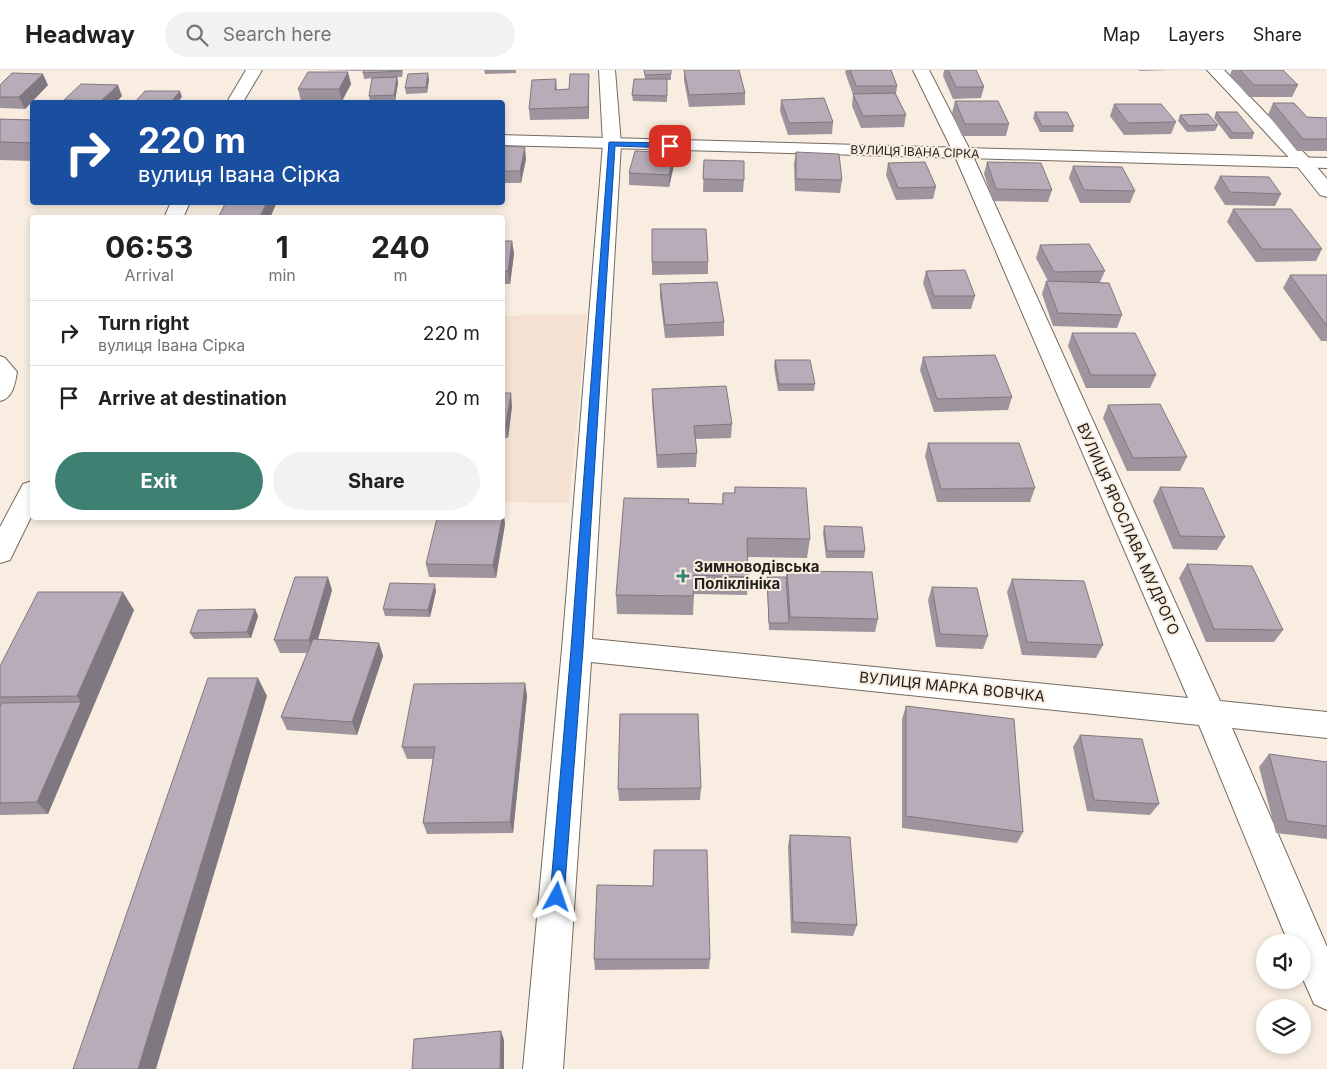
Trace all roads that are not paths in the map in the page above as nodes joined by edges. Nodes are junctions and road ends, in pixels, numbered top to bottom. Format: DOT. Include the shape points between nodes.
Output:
graph roads {
  1 [pos="254,70"];
  2 [pos="607,70"];
  3 [pos="921,70"];
  4 [pos="1214,70"];
  5 [pos="236,100"];
  6 [pos="505,140"];
  7 [pos="612,144"];
  8 [pos="963,154"];
  9 [pos="1303,162"];
  10 [pos="1327,163"];
  11 [pos="1327,191"];
  12 [pos="0,362"];
  13 [pos="0,396"];
  14 [pos="30,494"];
  15 [pos="0,553"];
  16 [pos="577,649"];
  17 [pos="1209,712"];
  18 [pos="1327,724"];
  19 [pos="1327,991"];
  20 [pos="543,1069"];
  1 -- 5 [label="street"];
  2 -- 7 [label="street"];
  3 -- 8 [label="street, ВУЛИЦЯ ЯРОСЛАВА МУДРОГО"];
  4 -- 9 [label="street"];
  6 -- 7 [label="street, ВУЛИЦЯ ІВАНА СІРКА"];
  7 -- 8 [label="street, ВУЛИЦЯ ІВАНА СІРКА"];
  7 -- 16 [label="street"];
  8 -- 9 [label="street, ВУЛИЦЯ ІВАНА СІРКА"];
  8 -- 17 [label="street, ВУЛИЦЯ ЯРОСЛАВА МУДРОГО"];
  9 -- 10 [label="street, ВУЛИЦЯ ІВАНА СІРКА"];
  9 -- 11 [label="street"];
  12 -- 13 [label="lane" via="9,372 6,388"];
  14 -- 15 [label="street"];
  16 -- 17 [label="street, ВУЛИЦЯ МАРКА ВОВЧКА"];
  16 -- 20 [label="street"];
  17 -- 18 [label="street, ВУЛИЦЯ МАРКА ВОВЧКА"];
  17 -- 19 [label="street, ВУЛИЦЯ ЯРОСЛАВА МУДРОГО"];
}
